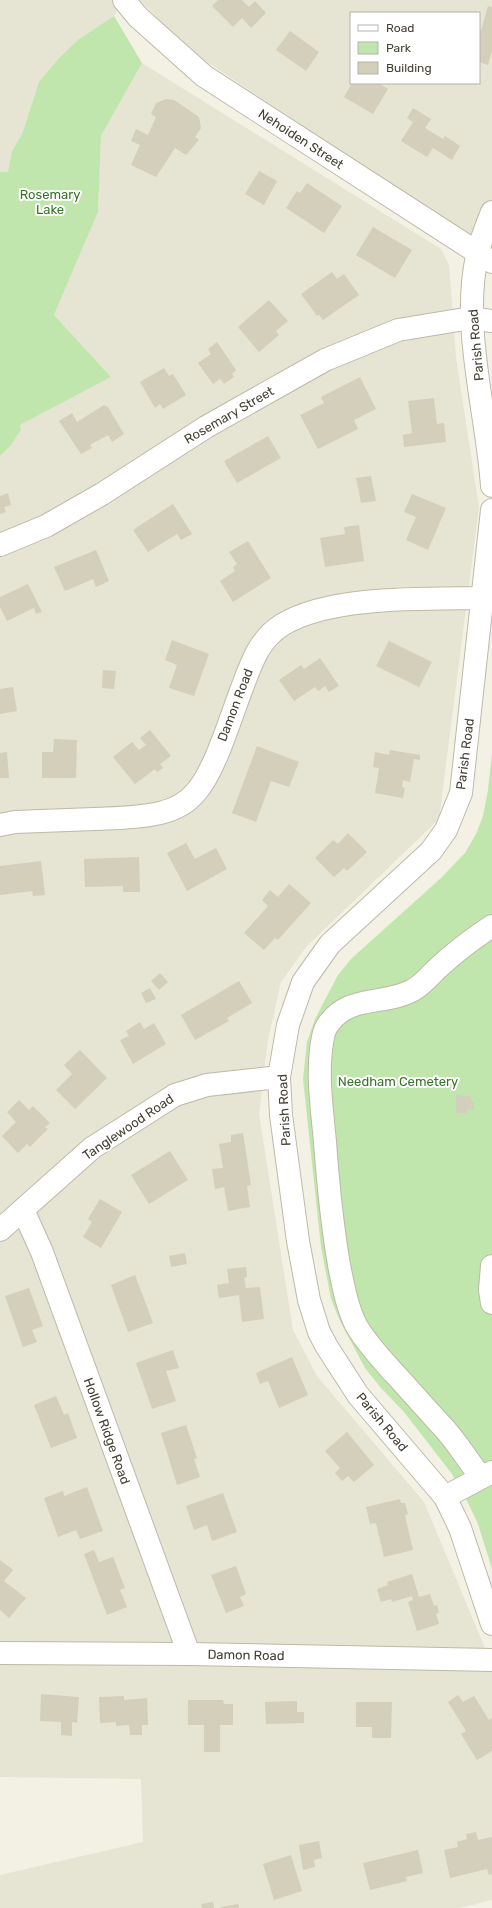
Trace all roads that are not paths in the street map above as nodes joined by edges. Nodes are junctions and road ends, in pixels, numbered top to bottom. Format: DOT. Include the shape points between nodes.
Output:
graph roads {
  1 [pos="124,0"];
  2 [pos="492,212"];
  3 [pos="485,257"];
  4 [pos="482,319"];
  5 [pos="492,486"];
  6 [pos="492,510"];
  7 [pos="0,545"];
  8 [pos="483,598"];
  9 [pos="0,825"];
  10 [pos="492,926"];
  11 [pos="280,1077"];
  12 [pos="23,1210"];
  13 [pos="0,1230"];
  14 [pos="492,1266"];
  15 [pos="492,1303"];
  16 [pos="486,1475"];
  17 [pos="445,1497"];
  18 [pos="492,1624"];
  19 [pos="0,1653"];
  20 [pos="189,1654"];
  21 [pos="492,1660"];
  1 -- 3 [label="street, Nehoiden Street" via="204,76"];
  2 -- 3 [label="street, Parish Road"];
  3 -- 4 [label="street, Parish Road" via="473,284"];
  4 -- 5 [label="street, Parish Road"];
  4 -- 7 [label="street, Rosemary Street" via="398,330 325,360 206,427 96,498 46,526"];
  6 -- 8 [label="street, Parish Road"];
  8 -- 9 [label="street, Damon Road" via="379,601 338,606 290,620 271,633 261,644 252,660 204,781 189,799 176,808 145,816 15,822"];
  8 -- 11 [label="street, Parish Road" via="461,793 446,830 431,851 330,944 303,982 288,1025"];
  10 -- 16 [label="street" via="449,958 428,980 413,990 388,1000 363,1002 338,1014 331,1020 323,1036 320,1059 320,1084 336,1244 353,1319 377,1354"];
  11 -- 12 [label="street, Tanglewood Road" via="207,1085 175,1095 92,1148"];
  11 -- 17 [label="street, Parish Road" via="281,1115 298,1241 309,1300 319,1332 358,1395"];
  12 -- 13 [label="street, Tanglewood Road"];
  12 -- 20 [label="street, Hollow Ridge Road" via="42,1252"];
  14 -- 15 [label="street"];
  16 -- 17 [label="street"];
  17 -- 18 [label="street, Parish Road" via="460,1528"];
  19 -- 20 [label="street, Damon Road"];
  20 -- 21 [label="street, Damon Road"];
}
